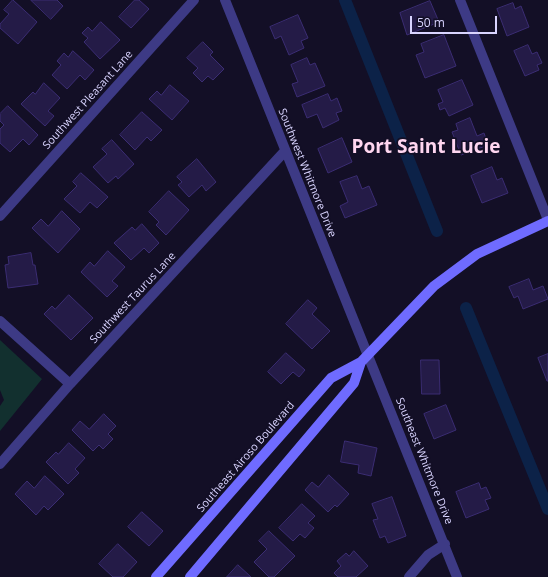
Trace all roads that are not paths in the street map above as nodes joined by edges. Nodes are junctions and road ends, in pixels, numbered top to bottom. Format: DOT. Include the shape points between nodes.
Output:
graph roads {
  1 [pos="194,0"];
  2 [pos="225,0"];
  3 [pos="460,0"];
  4 [pos="284,151"];
  5 [pos="0,216"];
  6 [pos="548,221"];
  7 [pos="0,321"];
  8 [pos="369,354"];
  9 [pos="361,362"];
  10 [pos="70,384"];
  11 [pos="0,464"];
  12 [pos="444,544"];
  13 [pos="156,577"];
  14 [pos="190,577"];
  15 [pos="409,577"];
  16 [pos="457,577"];
  1 -- 5 [label="street, Southwest Pleasant Lane"];
  2 -- 4 [label="street, Southwest Whitmore Drive"];
  3 -- 6 [label="street"];
  4 -- 8 [label="street, Southwest Whitmore Drive"];
  4 -- 10 [label="street, Southwest Taurus Lane"];
  6 -- 8 [label="main road, Southeast Airoso Boulevard" via="477,254 434,286"];
  7 -- 10 [label="street"];
  8 -- 9 [label="main road, Southeast Airoso Boulevard"];
  8 -- 12 [label="street, Southeast Whitmore Drive"];
  9 -- 13 [label="main road, Southeast Airoso Boulevard" via="331,378"];
  9 -- 14 [label="main road, Southeast Airoso Boulevard" via="354,383"];
  10 -- 11 [label="street, Southwest Taurus Lane"];
  12 -- 15 [label="street" via="428,555"];
  12 -- 16 [label="street, Southeast Whitmore Drive"];
}
